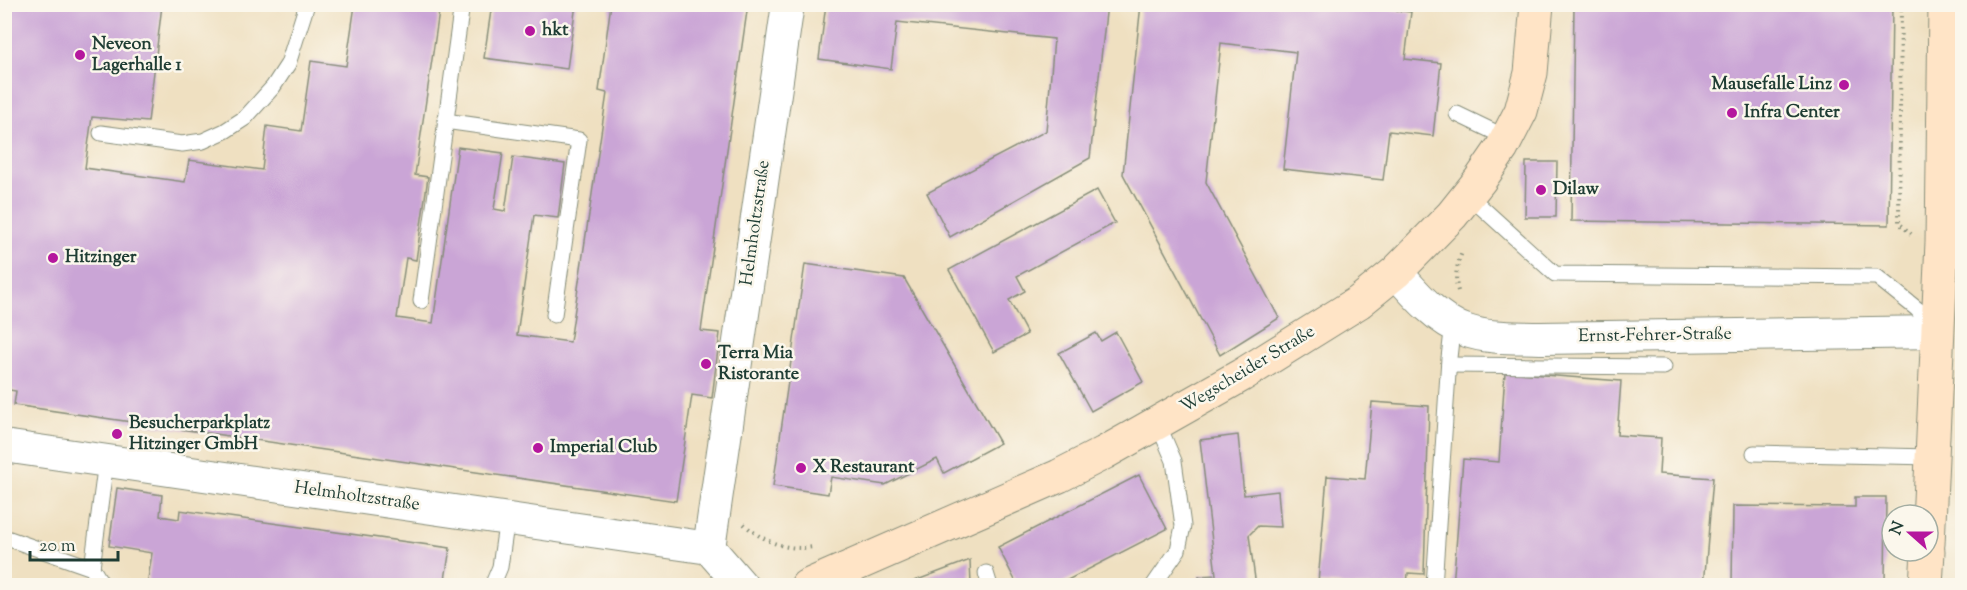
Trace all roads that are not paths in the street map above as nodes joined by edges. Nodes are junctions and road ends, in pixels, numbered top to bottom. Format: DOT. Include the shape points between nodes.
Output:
graph roads {
  1 [pos="307,4"];
  2 [pos="462,4"];
  3 [pos="788,4"];
  4 [pos="1537,4"];
  5 [pos="1945,4"];
  6 [pos="1458,114"];
  7 [pos="446,121"];
  8 [pos="101,133"];
  9 [pos="1507,138"];
  10 [pos="1468,195"];
  11 [pos="1396,272"];
  12 [pos="421,301"];
  13 [pos="555,315"];
  14 [pos="1456,326"];
  15 [pos="1938,332"];
  16 [pos="1449,365"];
  17 [pos="1664,367"];
  18 [pos="1158,424"];
  19 [pos="4,446"];
  20 [pos="1754,453"];
  21 [pos="1932,457"];
  22 [pos="106,460"];
  23 [pos="1930,503"];
  24 [pos="507,518"];
  25 [pos="4,537"];
  26 [pos="709,548"];
  27 [pos="1927,563"];
  28 [pos="92,568"];
  29 [pos="825,573"];
  30 [pos="103,585"];
  31 [pos="492,585"];
  32 [pos="742,585"];
  33 [pos="1153,585"];
  34 [pos="1434,585"];
  35 [pos="1926,585"];
  1 -- 8 [label="lane" via="288,64 245,118 225,131 203,141 182,144"];
  2 -- 7 [label="lane"];
  3 -- 26 [label="street, Helmholtzstraße"];
  4 -- 9 [label="street, Wegscheider Straße" via="1531,73 1521,111"];
  5 -- 15 [label="street"];
  6 -- 9 [label="lane"];
  7 -- 12 [label="lane"];
  7 -- 13 [label="lane" via="579,140"];
  9 -- 10 [label="street, Wegscheider Straße"];
  10 -- 11 [label="street, Wegscheider Straße"];
  10 -- 15 [label="lane" via="1555,274 1877,277 1917,309"];
  11 -- 14 [label="street, Ernst-Fehrer-Straße" via="1412,291"];
  11 -- 18 [label="street, Wegscheider Straße" via="1320,327"];
  14 -- 15 [label="street, Ernst-Fehrer-Straße" via="1495,337 1541,338"];
  14 -- 16 [label="lane" via="1450,340"];
  15 -- 21 [label="street"];
  16 -- 17 [label="lane"];
  16 -- 34 [label="lane"];
  18 -- 29 [label="street, Wegscheider Straße" via="1059,476"];
  18 -- 33 [label="lane" via="1174,461 1183,526 1178,550"];
  19 -- 22 [label="street, Helmholtzstraße"];
  20 -- 21 [label="lane"];
  21 -- 23 [label="street"];
  22 -- 24 [label="street, Helmholtzstraße"];
  22 -- 28 [label="lane"];
  24 -- 26 [label="street, Helmholtzstraße"];
  24 -- 31 [label="lane" via="500,567"];
  25 -- 28 [label="lane"];
  26 -- 32 [label="street"];
  27 -- 35 [label="street"];
  28 -- 30 [label="lane"];
}
